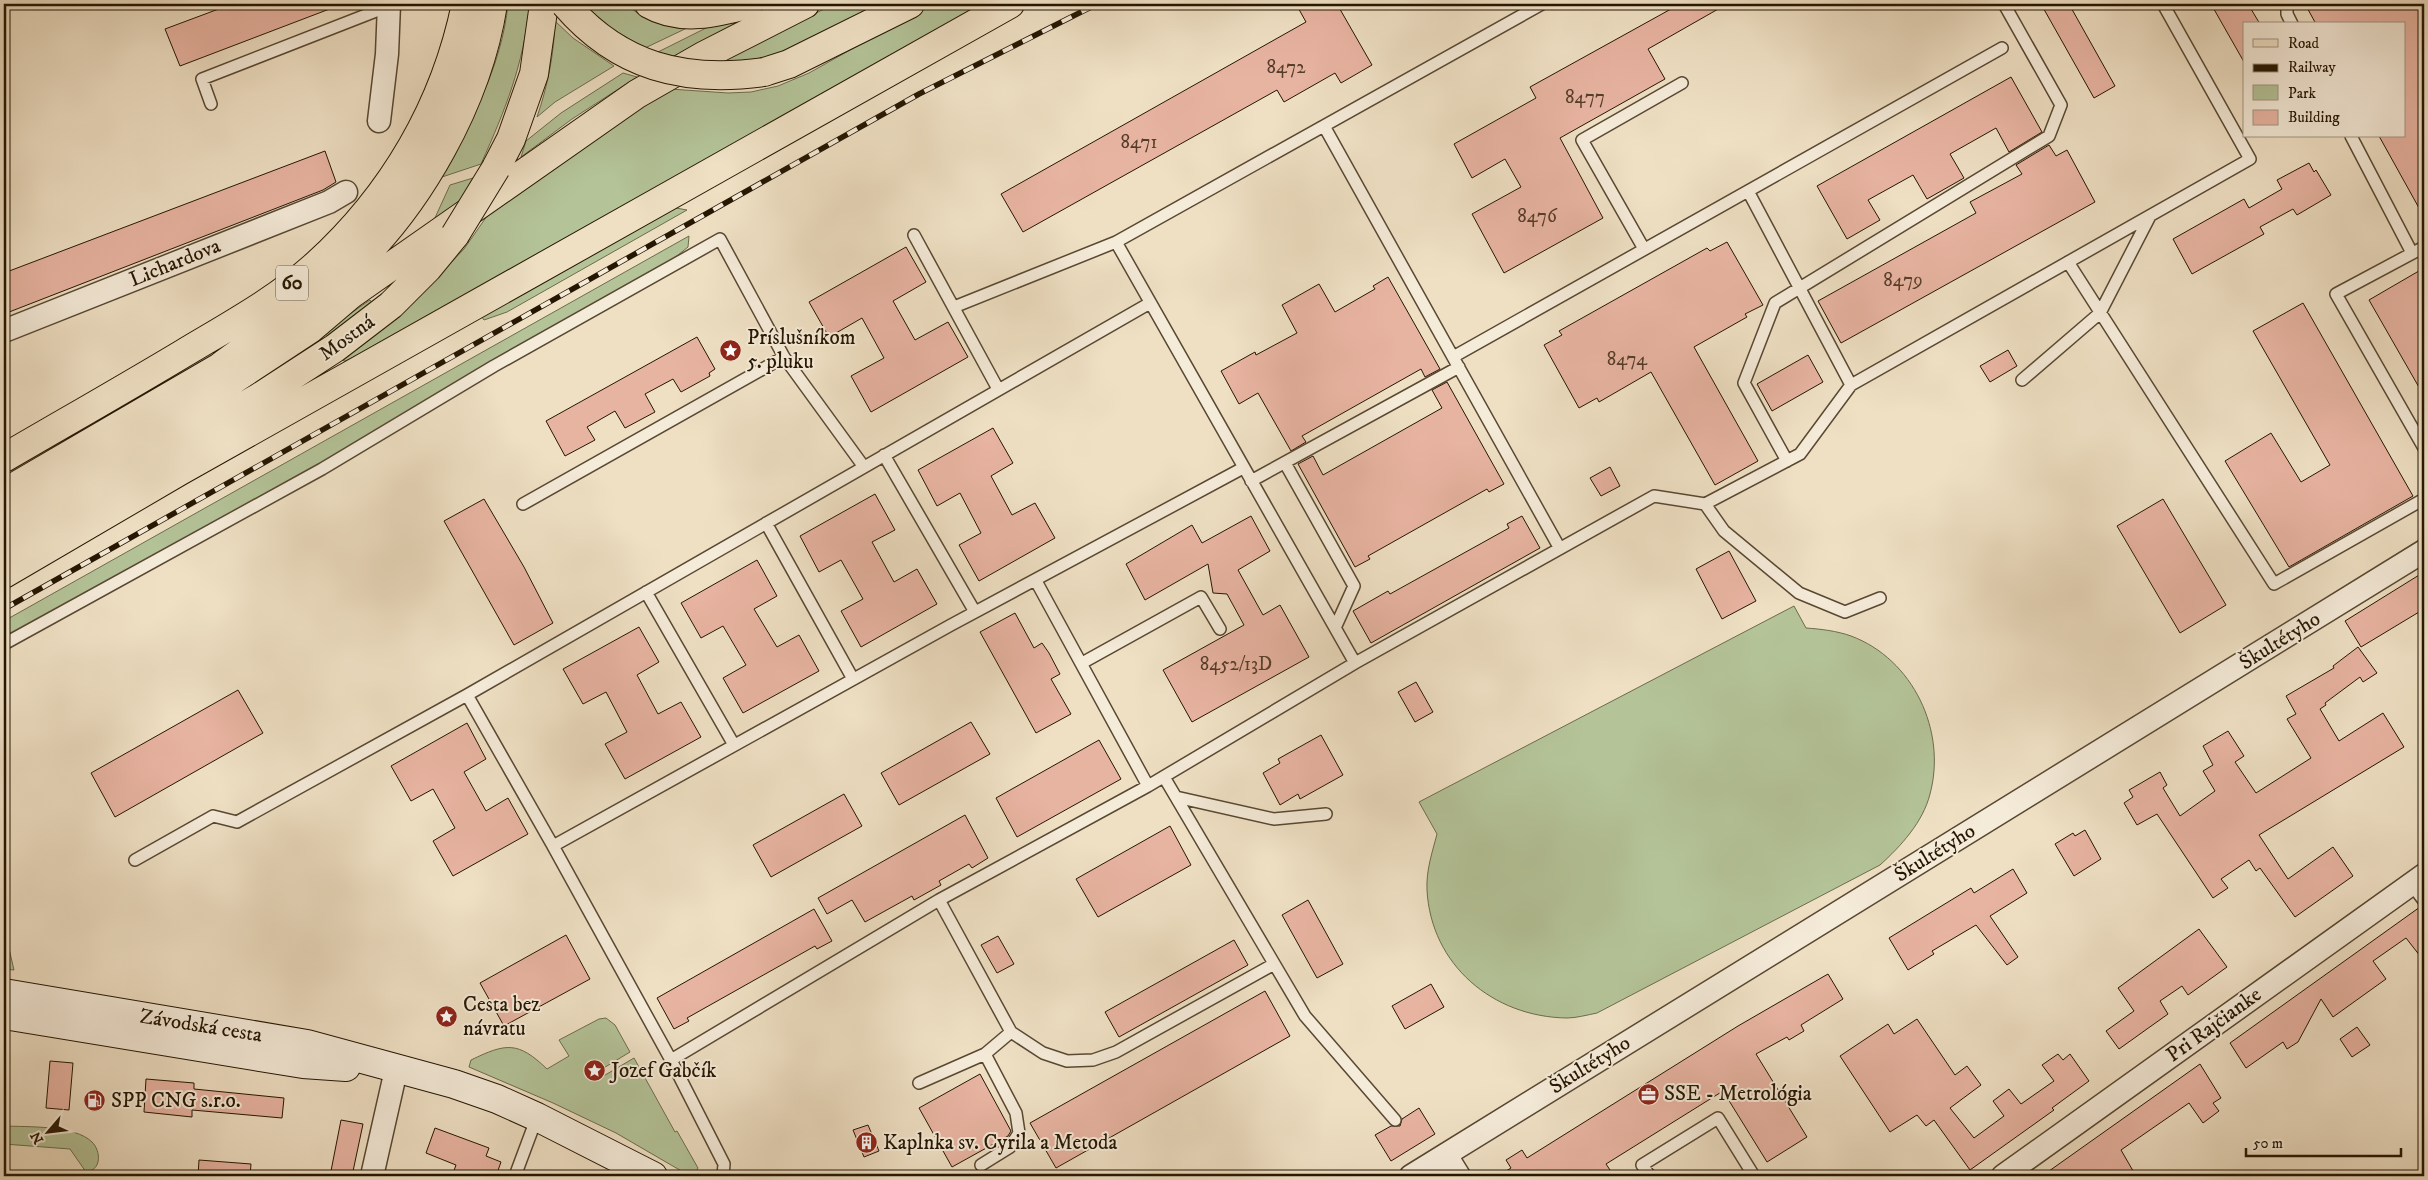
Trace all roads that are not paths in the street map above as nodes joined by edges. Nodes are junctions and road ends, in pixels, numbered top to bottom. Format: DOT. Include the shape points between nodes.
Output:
graph roads {
  1 [pos="466,4"];
  2 [pos="493,4"];
  3 [pos="544,4"];
  4 [pos="566,4"];
  5 [pos="649,4"];
  6 [pos="749,4"];
  7 [pos="805,4"];
  8 [pos="910,4"];
  9 [pos="1010,4"];
  10 [pos="1542,4"];
  11 [pos="2004,4"];
  12 [pos="2164,4"];
  13 [pos="2287,4"];
  14 [pos="389,5"];
  15 [pos="2291,22"];
  16 [pos="2002,48"];
  17 [pos="1682,83"];
  18 [pos="211,104"];
  19 [pos="379,121"];
  20 [pos="1324,126"];
  21 [pos="2352,138"];
  22 [pos="1748,191"];
  23 [pos="346,192"];
  24 [pos="2150,216"];
  25 [pos="914,235"];
  26 [pos="1116,242"];
  27 [pos="2424,246"];
  28 [pos="1644,249"];
  29 [pos="2412,253"];
  30 [pos="2068,262"];
  31 [pos="1799,289"];
  32 [pos="350,295"];
  33 [pos="1150,302"];
  34 [pos="954,307"];
  35 [pos="2100,313"];
  36 [pos="4,331"];
  37 [pos="784,357"];
  38 [pos="1456,362"];
  39 [pos="221,366"];
  40 [pos="2022,380"];
  41 [pos="1850,385"];
  42 [pos="998,389"];
  43 [pos="266,422"];
  44 [pos="2424,448"];
  45 [pos="170,449"];
  46 [pos="884,456"];
  47 [pos="4,458"];
  48 [pos="1787,461"];
  49 [pos="1285,462"];
  50 [pos="864,467"];
  51 [pos="1243,468"];
  52 [pos="1251,482"];
  53 [pos="4,493"];
  54 [pos="2424,499"];
  55 [pos="523,504"];
  56 [pos="1705,504"];
  57 [pos="4,521"];
  58 [pos="95,522"];
  59 [pos="766,523"];
  60 [pos="4,544"];
  61 [pos="1559,547"];
  62 [pos="2424,551"];
  63 [pos="4,574"];
  64 [pos="1036,581"];
  65 [pos="646,592"];
  66 [pos="1880,598"];
  67 [pos="975,612"];
  68 [pos="1335,628"];
  69 [pos="1220,629"];
  70 [pos="4,644"];
  71 [pos="1082,663"];
  72 [pos="1355,663"];
  73 [pos="853,679"];
  74 [pos="468,695"];
  75 [pos="734,745"];
  76 [pos="1164,777"];
  77 [pos="1148,786"];
  78 [pos="1176,797"];
  79 [pos="1326,814"];
  80 [pos="553,846"];
  81 [pos="135,860"];
  82 [pos="2420,887"];
  83 [pos="939,900"];
  84 [pos="1274,964"];
  85 [pos="4,993"];
  86 [pos="4,1015"];
  87 [pos="1011,1032"];
  88 [pos="985,1054"];
  89 [pos="672,1060"];
  90 [pos="396,1070"];
  91 [pos="919,1083"];
  92 [pos="537,1117"];
  93 [pos="1395,1120"];
  94 [pos="1446,1154"];
  95 [pos="981,1164"];
  96 [pos="372,1176"];
  97 [pos="515,1176"];
  98 [pos="653,1176"];
  99 [pos="723,1176"];
  100 [pos="1411,1176"];
  101 [pos="1459,1176"];
  102 [pos="1650,1176"];
  103 [pos="1754,1176"];
  104 [pos="2003,1176"];
  1 -- 47 [label="main road, 60" via="447,72 423,128 395,176 370,209 315,266 241,319"];
  2 -- 39 [label="main road" via="481,60 460,112 437,157 389,226 346,272"];
  3 -- 45 [label="main road, Mostná, bridge" via="534,74 511,139 455,235 428,268 391,305 357,332 258,398"];
  4 -- 8 [label="main road, bridge" via="581,22 627,55 660,69 715,76 764,72 789,64"];
  5 -- 6 [label="main road" via="676,14 701,14"];
  7 -- 32 [label="main road" via="637,94"];
  9 -- 43 [label="main road" via="686,194"];
  10 -- 20 [label="lane"];
  11 -- 31 [label="lane" via="2060,105 2049,136"];
  12 -- 24 [label="lane" via="2250,159"];
  13 -- 15 [label="lane"];
  14 -- 18 [label="lane" via="202,79"];
  14 -- 19 [label="street"];
  16 -- 22 [label="lane"];
  17 -- 28 [label="lane" via="1582,140"];
  20 -- 26 [label="lane"];
  20 -- 38 [label="lane"];
  21 -- 29 [label="lane"];
  22 -- 28 [label="lane"];
  22 -- 31 [label="lane"];
  23 -- 36 [label="street, Lichardova" via="329,202"];
  24 -- 30 [label="lane"];
  24 -- 35 [label="lane"];
  25 -- 34 [label="lane"];
  26 -- 33 [label="lane"];
  26 -- 34 [label="lane"];
  27 -- 29 [label="lane"];
  28 -- 38 [label="lane"];
  29 -- 44 [label="lane" via="2336,294"];
  30 -- 35 [label="lane"];
  30 -- 41 [label="lane"];
  31 -- 41 [label="lane"];
  31 -- 48 [label="lane" via="1775,304 1744,383"];
  32 -- 39 [label="main road"];
  32 -- 57 [label="main road" via="310,329 106,464"];
  33 -- 42 [label="lane"];
  33 -- 51 [label="lane"];
  34 -- 42 [label="lane"];
  35 -- 40 [label="lane"];
  35 -- 54 [label="lane" via="2274,584"];
  37 -- 50 [label="lane"];
  37 -- 55 [label="lane"];
  37 -- 70 [label="lane" via="720,239 494,366 322,469"];
  38 -- 49 [label="lane"];
  38 -- 61 [label="lane"];
  39 -- 53 [label="main road"];
  41 -- 48 [label="lane" via="1800,454"];
  42 -- 46 [label="lane"];
  43 -- 45 [label="main road"];
  43 -- 58 [label="main road"];
  45 -- 58 [label="main road"];
  45 -- 60 [label="main road, Mostná"];
  46 -- 50 [label="lane"];
  46 -- 67 [label="lane"];
  48 -- 56 [label="lane"];
  49 -- 52 [label="lane"];
  49 -- 68 [label="lane" via="1354,586"];
  50 -- 59 [label="lane"];
  51 -- 52 [label="lane"];
  51 -- 64 [label="lane"];
  52 -- 68 [label="lane"];
  56 -- 61 [label="lane" via="1654,496"];
  56 -- 66 [label="lane" via="1724,531 1799,593 1846,612"];
  58 -- 63 [label="main road"];
  59 -- 65 [label="lane"];
  59 -- 73 [label="lane"];
  61 -- 72 [label="lane"];
  62 -- 94 [label="street, Škultétyho"];
  64 -- 67 [label="lane"];
  64 -- 71 [label="lane"];
  65 -- 74 [label="lane"];
  65 -- 75 [label="lane"];
  67 -- 73 [label="lane"];
  68 -- 72 [label="lane"];
  69 -- 71 [label="lane" via="1201,597"];
  71 -- 77 [label="lane"];
  72 -- 76 [label="lane"];
  73 -- 75 [label="lane"];
  74 -- 80 [label="lane"];
  74 -- 81 [label="lane" via="237,822 213,816"];
  75 -- 80 [label="lane"];
  76 -- 77 [label="lane"];
  76 -- 78 [label="lane"];
  77 -- 83 [label="lane"];
  78 -- 79 [label="lane" via="1274,819"];
  78 -- 84 [label="lane"];
  80 -- 89 [label="lane"];
  82 -- 104 [label="street, Pri Rajčianke"];
  83 -- 87 [label="lane"];
  83 -- 89 [label="lane"];
  84 -- 87 [label="lane" via="1116,1052 1093,1060 1066,1061 1043,1053"];
  84 -- 93 [label="lane" via="1305,1016"];
  85 -- 90 [label="street, Závodská cesta" via="307,1044"];
  86 -- 90 [label="street, Závodská cesta" via="303,1064"];
  87 -- 88 [label="lane"];
  88 -- 91 [label="lane"];
  88 -- 95 [label="lane" via="1016,1113 1019,1133 1010,1147"];
  89 -- 99 [label="lane" via="724,1164"];
  90 -- 92 [label="street, Závodská cesta" via="454,1084"];
  90 -- 96 [label="street"];
  92 -- 97 [label="lane"];
  92 -- 98 [label="street, Závodská cesta"];
  94 -- 100 [label="street, Škultétyho"];
  94 -- 101 [label="street"];
  102 -- 103 [label="lane" via="1642,1165 1718,1118"];
}
